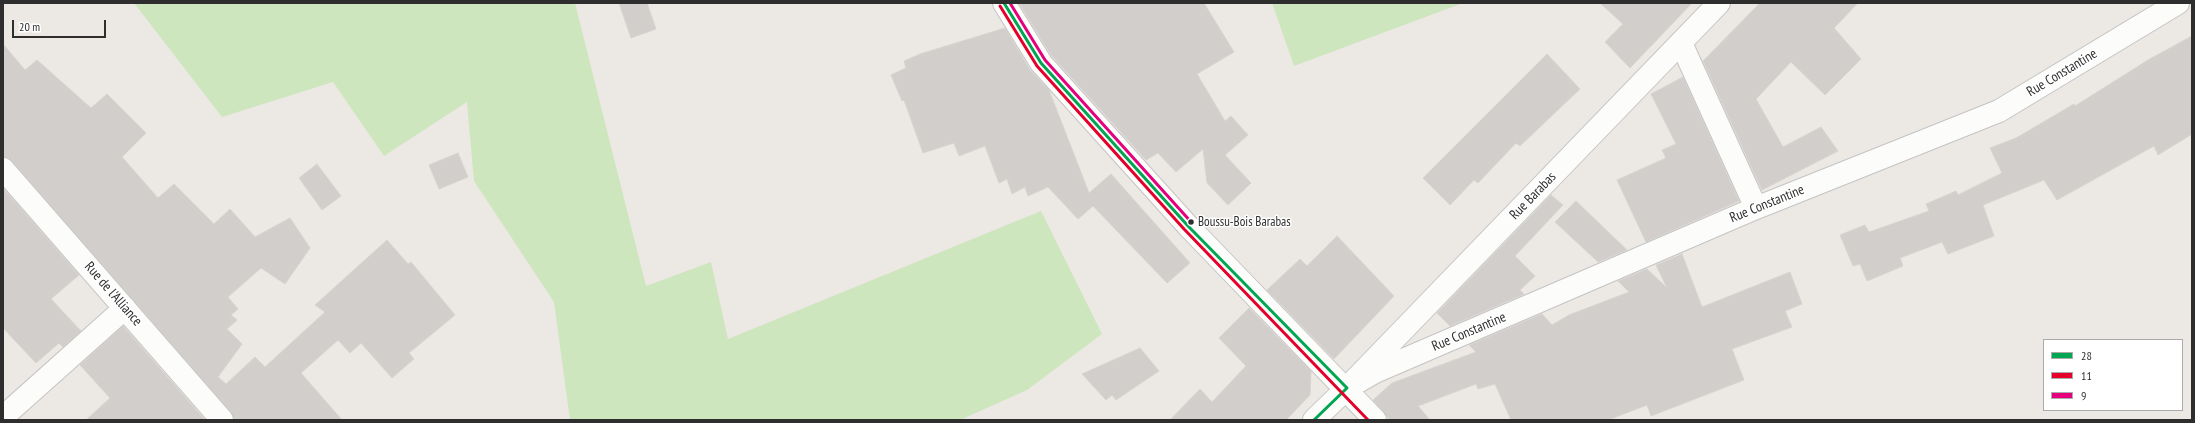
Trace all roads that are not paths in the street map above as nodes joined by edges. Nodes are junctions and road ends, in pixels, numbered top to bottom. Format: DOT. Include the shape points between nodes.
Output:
graph roads {
  1 [pos="1004,3"];
  2 [pos="1719,3"];
  3 [pos="2178,3"];
  4 [pos="1680,43"];
  5 [pos="3,169"];
  6 [pos="1756,208"];
  7 [pos="125,308"];
  8 [pos="1347,388"];
  9 [pos="3,418"];
  10 [pos="222,420"];
  11 [pos="1314,420"];
  12 [pos="1375,420"];
  1 -- 8 [label="street" via="1041,63 1188,226"];
  2 -- 4 [label="street, Rue Barabas"];
  3 -- 6 [label="street, Rue Constantine" via="1999,111"];
  4 -- 6 [label="street"];
  4 -- 8 [label="street, Rue Barabas"];
  5 -- 7 [label="street, Rue de l'Alliance"];
  6 -- 8 [label="street, Rue Constantine" via="1375,372"];
  7 -- 9 [label="street"];
  7 -- 10 [label="street, Rue de l'Alliance"];
  8 -- 11 [label="street"];
  8 -- 12 [label="street"];
}
